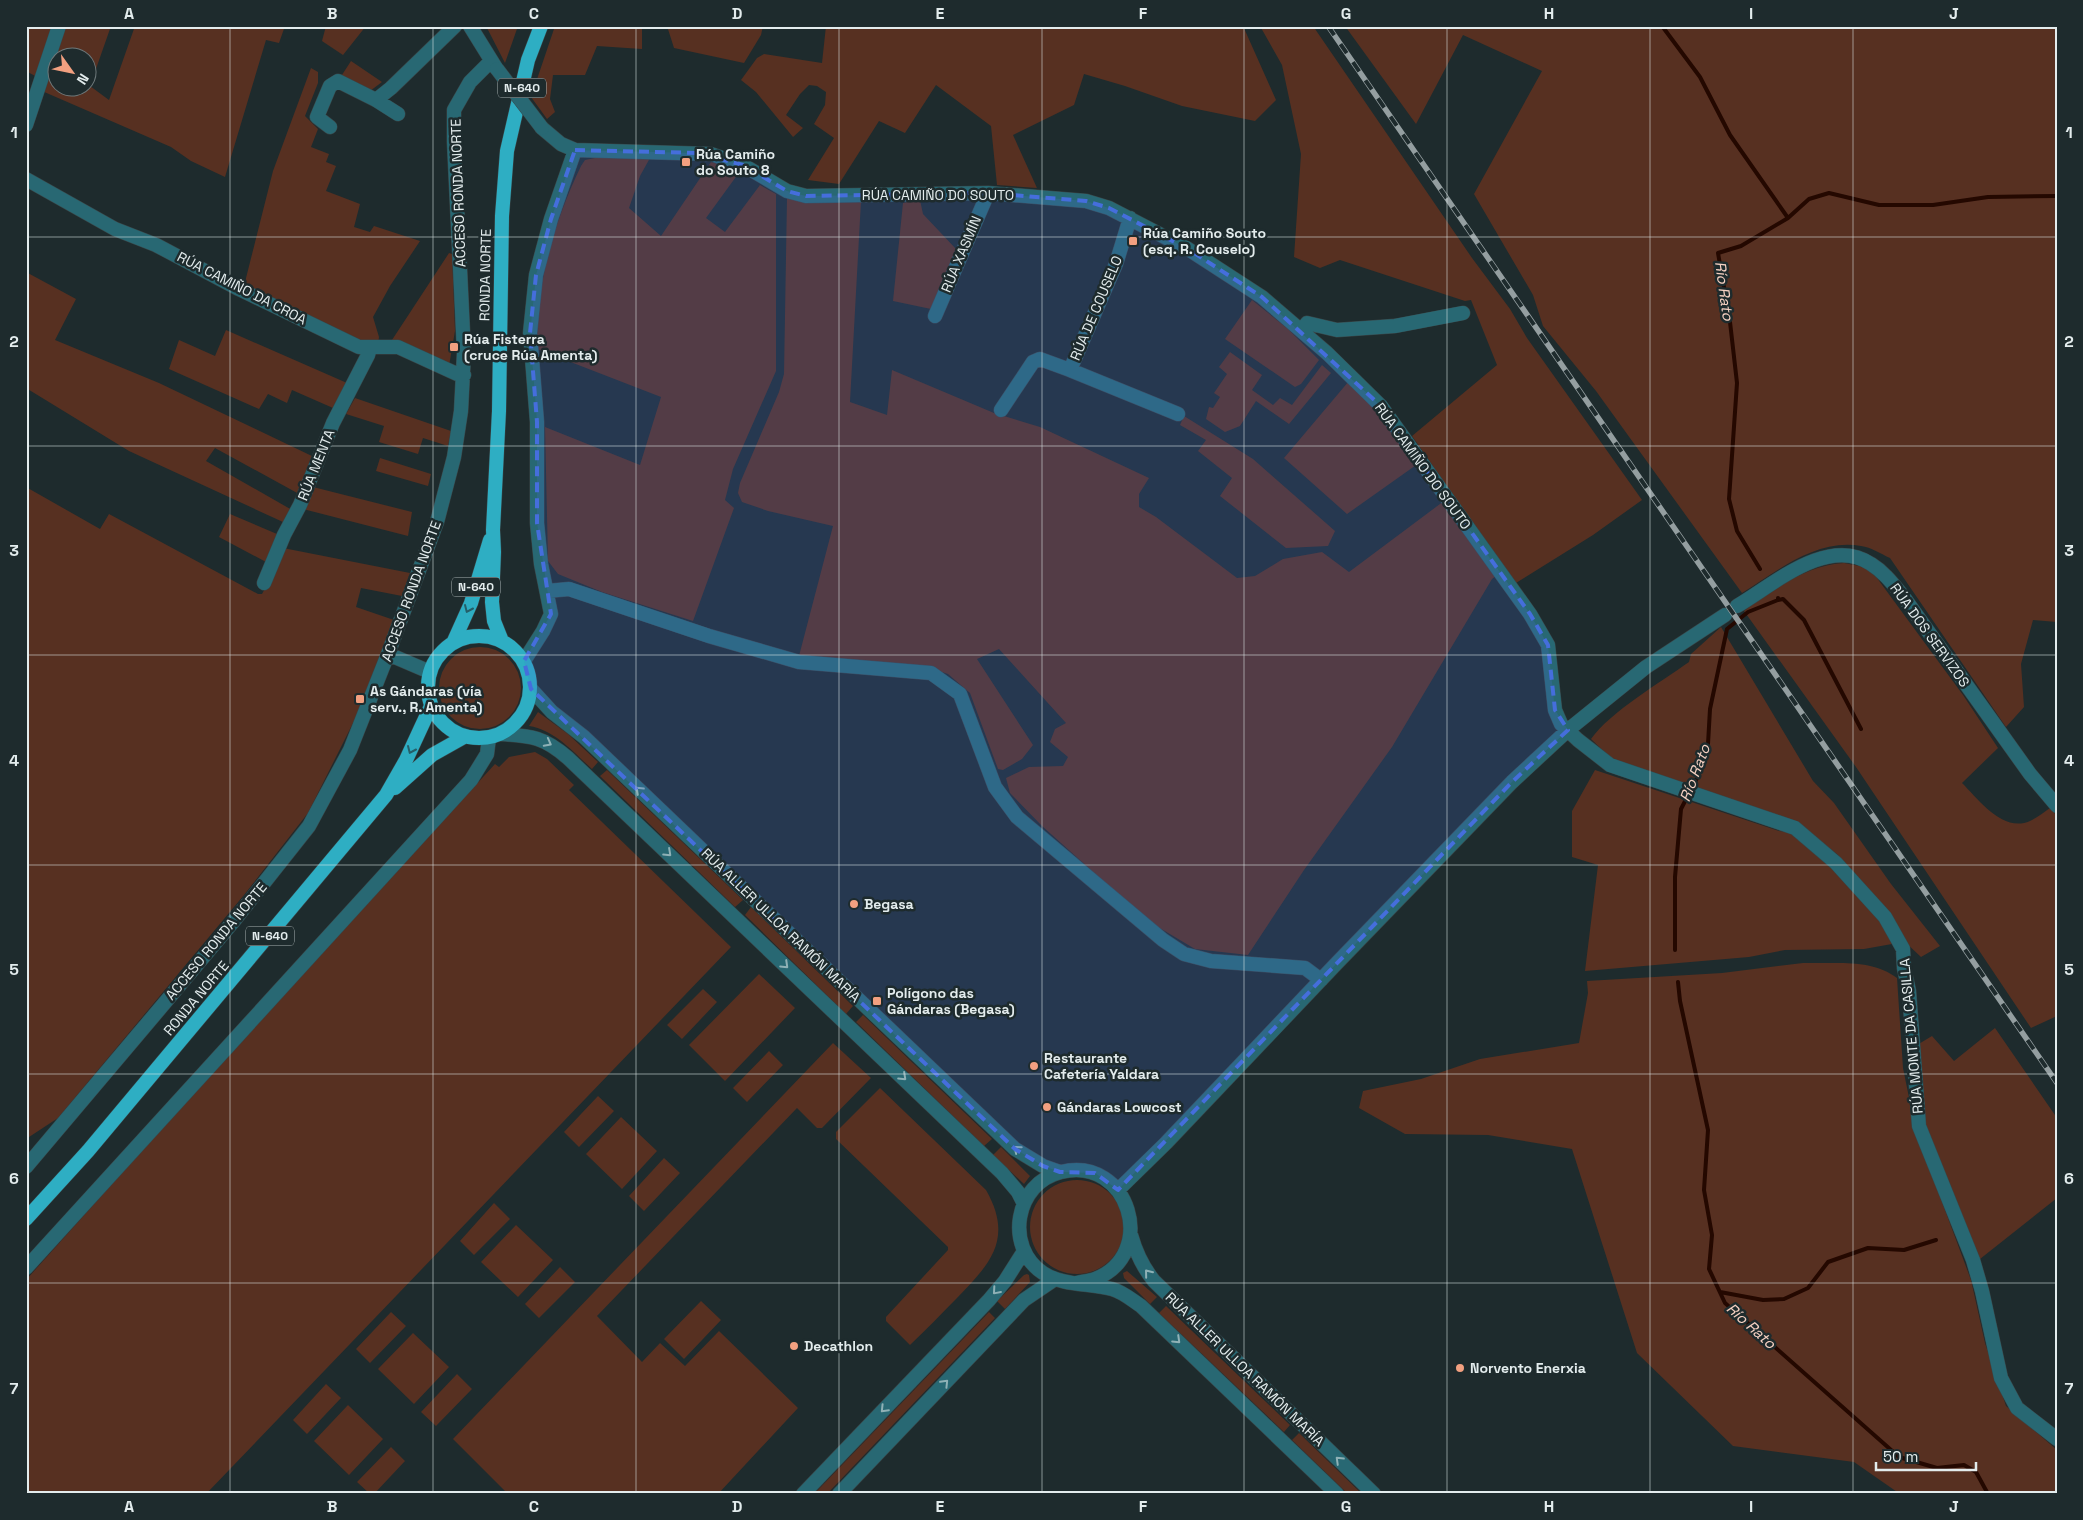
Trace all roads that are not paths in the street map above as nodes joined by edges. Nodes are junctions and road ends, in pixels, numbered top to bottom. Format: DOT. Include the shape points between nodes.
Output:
graph roads {
  1 [pos="59,26"];
  2 [pos="455,26"];
  3 [pos="470,26"];
  4 [pos="540,26"];
  5 [pos="494,65"];
  6 [pos="376,100"];
  7 [pos="398,114"];
  8 [pos="26,124"];
  9 [pos="330,127"];
  10 [pos="575,150"];
  11 [pos="26,180"];
  12 [pos="988,193"];
  13 [pos="1130,218"];
  14 [pos="1463,313"];
  15 [pos="935,316"];
  16 [pos="1302,330"];
  17 [pos="370,348"];
  18 [pos="1070,370"];
  19 [pos="464,375"];
  20 [pos="1001,410"];
  21 [pos="1178,414"];
  22 [pos="493,530"];
  23 [pos="264,583"];
  24 [pos="547,591"];
  25 [pos="1737,606"];
  26 [pos="1725,616"];
  27 [pos="502,641"];
  28 [pos="453,643"];
  29 [pos="388,654"];
  30 [pos="524,661"];
  31 [pos="430,672"];
  32 [pos="531,689"];
  33 [pos="431,706"];
  34 [pos="1568,730"];
  35 [pos="495,736"];
  36 [pos="464,737"];
  37 [pos="386,795"];
  38 [pos="2057,806"];
  39 [pos="1321,980"];
  40 [pos="29,1160"];
  41 [pos="1060,1172"];
  42 [pos="1118,1190"];
  43 [pos="1024,1202"];
  44 [pos="26,1219"];
  45 [pos="1130,1235"];
  46 [pos="1024,1251"];
  47 [pos="26,1268"];
  48 [pos="1055,1279"];
  49 [pos="1077,1283"];
  50 [pos="2057,1439"];
  51 [pos="803,1494"];
  52 [pos="839,1494"];
  53 [pos="1337,1494"];
  54 [pos="1374,1494"];
  1 -- 8 [label="street"];
  2 -- 6 [label="street"];
  3 -- 5 [label="street, RÚA CAMIÑO DO SOUTO"];
  4 -- 22 [label="highway, RONDA NORTE / N-640" via="528,60 507,151 502,216 499,411"];
  5 -- 10 [label="street, RÚA CAMIÑO DO SOUTO, bridge" via="542,128 561,144"];
  5 -- 19 [label="street, ACCESO RONDA NORTE" via="470,82 454,110"];
  6 -- 7 [label="street"];
  6 -- 9 [label="street" via="338,81 330,86 317,117"];
  10 -- 12 [label="street, RÚA CAMIÑO DO SOUTO" via="711,154 743,166 787,191 806,196"];
  10 -- 24 [label="street" via="551,219 536,276 530,333 537,422 538,523"];
  11 -- 17 [label="street, RÚA CAMIÑO DA CROA" via="115,229 156,245 359,347"];
  12 -- 13 [label="street, RÚA CAMIÑO DO SOUTO" via="1086,201"];
  12 -- 15 [label="street, RÚA XASMÍN"];
  13 -- 16 [label="street, RÚA CAMIÑO DO SOUTO" via="1188,249 1262,296"];
  13 -- 18 [label="street, RÚA DE COUSELO" via="1116,264"];
  14 -- 16 [label="street" via="1395,326 1336,330 1307,323"];
  16 -- 34 [label="street, RÚA CAMIÑO DO SOUTO" via="1381,406 1530,614 1548,645 1555,710 1561,724"];
  17 -- 19 [label="street, RÚA CAMIÑO DA CROA" via="398,347"];
  17 -- 23 [label="street, RÚA MENTA" via="333,423"];
  18 -- 20 [label="street, RÚA DE COUSELO" via="1040,359 1033,362"];
  18 -- 21 [label="street, RÚA DE COUSELO"];
  19 -- 29 [label="street, ACCESO RONDA NORTE" via="454,457 440,512"];
  22 -- 27 [label="highway, RONDA NORTE / N-640" via="492,602 494,621"];
  22 -- 28 [label="highway, RONDA NORTE / N-640, one-way" via="471,603"];
  24 -- 30 [label="street" via="551,614"];
  24 -- 39 [label="street" via="569,589 799,662 931,673 960,694 995,787 1017,817 1163,940 1184,954 1211,961 1305,968"];
  25 -- 38 [label="street, RÚA DOS SERVIZOS" via="1813,560 1836,555 1869,562 1885,574 1903,596 2030,774"];
  26 -- 34 [label="street" via="1646,667"];
  27 -- 28 [label="highway, RONDA NORTE / N-640" via="486,636 469,636"];
  27 -- 30 [label="highway, RONDA NORTE / N-640"];
  28 -- 31 [label="highway, RONDA NORTE / N-640" via="438,655"];
  29 -- 31 [label="street"];
  29 -- 40 [label="street, ACCESO RONDA NORTE" via="350,750 309,826 233,922"];
  30 -- 32 [label="highway"];
  31 -- 33 [label="highway, RONDA NORTE / N-640" via="428,695"];
  32 -- 35 [label="highway" via="522,716 513,726"];
  41 -- 32 [label="street, RÚA ALLER ULLOA RAMÓN MARÍA, one-way" via="1043,1166 1015,1148"];
  33 -- 36 [label="highway" via="444,725"];
  33 -- 37 [label="highway, RONDA NORTE / N-640, one-way"];
  34 -- 39 [label="street" via="1512,782"];
  34 -- 50 [label="street, RÚA MONTE DA CASILLA" via="1610,765 1795,828 1836,863 1885,917 1903,949 1919,1126 1973,1260 2001,1378 2016,1408"];
  35 -- 36 [label="highway"];
  35 -- 43 [label="street, RÚA ALLER ULLOA RAMÓN MARÍA, one-way" via="524,736 546,742 568,758 984,1155"];
  35 -- 47 [label="street" via="471,780"];
  36 -- 37 [label="highway, RONDA NORTE / N-640" via="432,755"];
  37 -- 44 [label="highway, RONDA NORTE / N-640" via="88,1151"];
  39 -- 42 [label="street"];
  41 -- 42 [label="street, RÚA ALLER ULLOA RAMÓN MARÍA" via="1077,1169 1095,1173"];
  41 -- 43 [label="street, RÚA ALLER ULLOA RAMÓN MARÍA" via="1032,1188"];
  42 -- 45 [label="street, RÚA ALLER ULLOA RAMÓN MARÍA" via="1129,1210"];
  43 -- 46 [label="street, RÚA ALLER ULLOA RAMÓN MARÍA" via="1019,1218 1019,1235"];
  45 -- 49 [label="street, RÚA ALLER ULLOA RAMÓN MARÍA" via="1124,1253 1112,1268 1096,1279"];
  54 -- 45 [label="street, RÚA ALLER ULLOA RAMÓN MARÍA, one-way" via="1154,1281 1142,1267"];
  46 -- 48 [label="street, RÚA ALLER ULLOA RAMÓN MARÍA" via="1032,1263"];
  46 -- 51 [label="street, one-way" via="989,1300"];
  48 -- 49 [label="street, RÚA ALLER ULLOA RAMÓN MARÍA"];
  52 -- 48 [label="street, one-way" via="1024,1300"];
  49 -- 53 [label="street, RÚA ALLER ULLOA RAMÓN MARÍA, one-way" via="1113,1290 1141,1306"];
}
